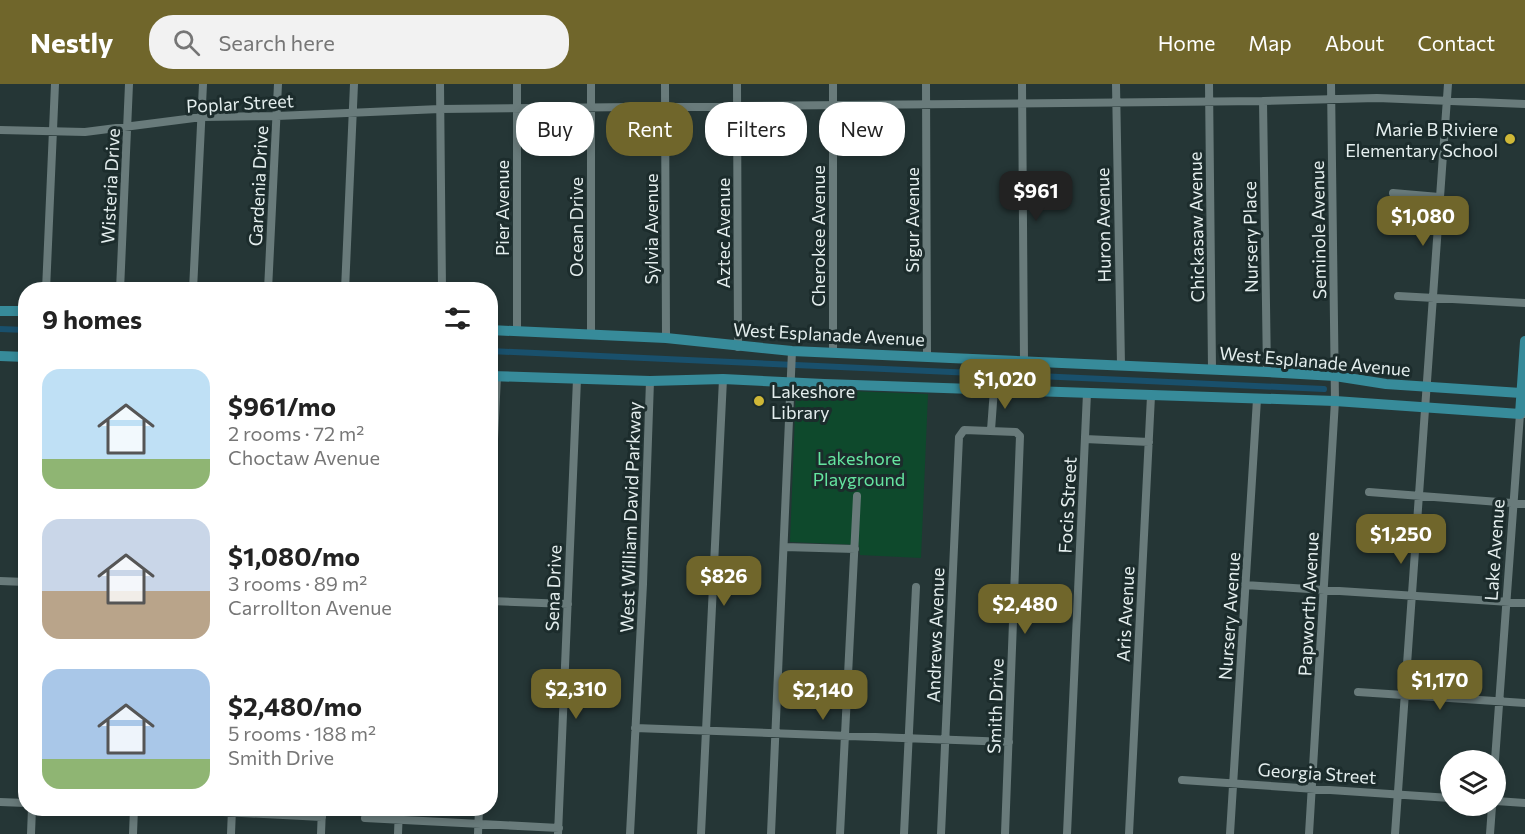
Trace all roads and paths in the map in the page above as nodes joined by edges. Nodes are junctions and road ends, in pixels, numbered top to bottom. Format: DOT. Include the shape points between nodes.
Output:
graph roads {
  1 [pos="55,84"];
  2 [pos="129,84"];
  3 [pos="203,84"];
  4 [pos="278,84"];
  5 [pos="354,84"];
  6 [pos="440,84"];
  7 [pos="517,84"];
  8 [pos="591,84"];
  9 [pos="665,84"];
  10 [pos="738,84"];
  11 [pos="833,84"];
  12 [pos="927,84"];
  13 [pos="1022,84"];
  14 [pos="1116,84"];
  15 [pos="1209,84"];
  16 [pos="1331,84"];
  17 [pos="1448,84"];
  18 [pos="1331,99"];
  19 [pos="1447,100"];
  20 [pos="1116,101"];
  21 [pos="1209,101"];
  22 [pos="1263,101"];
  23 [pos="517,102"];
  24 [pos="591,102"];
  25 [pos="665,102"];
  26 [pos="738,102"];
  27 [pos="834,102"];
  28 [pos="1022,103"];
  29 [pos="905,104"];
  30 [pos="927,104"];
  31 [pos="1525,104"];
  32 [pos="516,108"];
  33 [pos="440,109"];
  34 [pos="353,113"];
  35 [pos="277,116"];
  36 [pos="201,117"];
  37 [pos="128,128"];
  38 [pos="0,130"];
  39 [pos="53,132"];
  40 [pos="517,156"];
  41 [pos="591,156"];
  42 [pos="665,156"];
  43 [pos="738,156"];
  44 [pos="834,156"];
  45 [pos="1393,193"];
  46 [pos="1439,197"];
  47 [pos="46,282"];
  48 [pos="120,282"];
  49 [pos="193,282"];
  50 [pos="268,282"];
  51 [pos="345,282"];
  52 [pos="442,282"];
  53 [pos="1398,296"];
  54 [pos="1433,297"];
  55 [pos="1525,303"];
  56 [pos="0,311"];
  57 [pos="18,311"];
  58 [pos="498,331"];
  59 [pos="517,332"];
  60 [pos="591,335"];
  61 [pos="666,338"];
  62 [pos="1525,341"];
  63 [pos="738,347"];
  64 [pos="833,352"];
  65 [pos="792,354"];
  66 [pos="0,356"];
  67 [pos="18,357"];
  68 [pos="927,357"];
  69 [pos="1024,361"];
  70 [pos="1121,365"];
  71 [pos="1212,369"];
  72 [pos="1267,372"];
  73 [pos="498,376"];
  74 [pos="1335,376"];
  75 [pos="791,378"];
  76 [pos="577,379"];
  77 [pos="723,379"];
  78 [pos="650,381"];
  79 [pos="1426,387"];
  80 [pos="994,389"];
  81 [pos="1087,393"];
  82 [pos="1523,393"];
  83 [pos="1151,396"];
  84 [pos="1257,399"];
  85 [pos="1335,401"];
  86 [pos="1425,406"];
  87 [pos="1522,414"];
  88 [pos="991,430"];
  89 [pos="1085,439"];
  90 [pos="1149,442"];
  91 [pos="1370,492"];
  92 [pos="857,496"];
  93 [pos="1419,496"];
  94 [pos="1513,503"];
  95 [pos="1525,504"];
  96 [pos="855,545"];
  97 [pos="784,547"];
  98 [pos="0,581"];
  99 [pos="18,582"];
  100 [pos="1245,585"];
  101 [pos="916,587"];
  102 [pos="1323,590"];
  103 [pos="1412,596"];
  104 [pos="498,601"];
  105 [pos="1506,602"];
  106 [pos="1525,603"];
  107 [pos="568,604"];
  108 [pos="1358,692"];
  109 [pos="1405,696"];
  110 [pos="1500,701"];
  111 [pos="1525,703"];
  112 [pos="635,728"];
  113 [pos="706,730"];
  114 [pos="776,733"];
  115 [pos="845,735"];
  116 [pos="909,738"];
  117 [pos="946,740"];
  118 [pos="1009,742"];
  119 [pos="1496,750"];
  120 [pos="1182,780"];
  121 [pos="1233,783"];
  122 [pos="1312,788"];
  123 [pos="1398,794"];
  124 [pos="1440,797"];
  125 [pos="0,802"];
  126 [pos="1506,802"];
  127 [pos="18,803"];
  128 [pos="1525,803"];
  129 [pos="32,816"];
  130 [pos="133,816"];
  131 [pos="232,816"];
  132 [pos="322,816"];
  133 [pos="399,816"];
  134 [pos="479,816"];
  135 [pos="1491,816"];
  136 [pos="365,818"];
  137 [pos="399,820"];
  138 [pos="478,825"];
  139 [pos="558,831"];
  140 [pos="31,834"];
  141 [pos="132,834"];
  142 [pos="231,834"];
  143 [pos="321,834"];
  144 [pos="398,834"];
  145 [pos="478,834"];
  146 [pos="630,834"];
  147 [pos="701,834"];
  148 [pos="771,834"];
  149 [pos="840,834"];
  150 [pos="904,834"];
  151 [pos="941,834"];
  152 [pos="1005,834"];
  153 [pos="1067,834"];
  154 [pos="1129,834"];
  155 [pos="1230,834"];
  156 [pos="1309,834"];
  157 [pos="1395,834"];
  158 [pos="1490,834"];
  1 -- 39 [label="street"];
  2 -- 37 [label="street, Wisteria Drive"];
  3 -- 36 [label="street"];
  4 -- 35 [label="street, Gardenia Drive"];
  5 -- 34 [label="street"];
  6 -- 33 [label="street"];
  7 -- 23 [label="street, Pier Avenue"];
  8 -- 24 [label="street, Ocean Drive"];
  9 -- 25 [label="street, Sylvia Avenue"];
  10 -- 26 [label="street, Aztec Avenue"];
  11 -- 27 [label="street, Cherokee Avenue"];
  12 -- 30 [label="street, Sigur Avenue"];
  13 -- 28 [label="street"];
  14 -- 20 [label="street, Huron Avenue"];
  15 -- 21 [label="street, Chickasaw Avenue"];
  16 -- 18 [label="street, Seminole Avenue"];
  17 -- 19 [label="street"];
  18 -- 19 [label="street, Poplar Street"];
  18 -- 22 [label="street, Poplar Street"];
  18 -- 74 [label="street, Seminole Avenue"];
  19 -- 31 [label="street, Poplar Street"];
  19 -- 46 [label="street"];
  20 -- 21 [label="street, Poplar Street"];
  20 -- 28 [label="street, Poplar Street"];
  20 -- 70 [label="street, Huron Avenue"];
  21 -- 22 [label="street, Poplar Street"];
  21 -- 71 [label="street, Chickasaw Avenue"];
  22 -- 72 [label="street, Nursery Place"];
  28 -- 30 [label="street, Poplar Street"];
  28 -- 69 [label="street"];
  29 -- 30 [label="street, Poplar Street"];
  30 -- 68 [label="street, Sigur Avenue"];
  32 -- 33 [label="street, Poplar Street"];
  33 -- 34 [label="street, Poplar Street"];
  33 -- 52 [label="street"];
  34 -- 35 [label="street, Poplar Street"];
  34 -- 51 [label="street"];
  35 -- 36 [label="street, Poplar Street"];
  35 -- 50 [label="street, Gardenia Drive"];
  36 -- 37 [label="street, Poplar Street"];
  36 -- 49 [label="street"];
  37 -- 39 [label="street, Poplar Street"];
  37 -- 48 [label="street, Wisteria Drive"];
  38 -- 39 [label="street, Poplar Street"];
  39 -- 47 [label="street"];
  40 -- 59 [label="street, Pier Avenue"];
  41 -- 60 [label="street, Ocean Drive"];
  42 -- 61 [label="street, Sylvia Avenue"];
  43 -- 63 [label="street, Aztec Avenue"];
  44 -- 64 [label="street, Cherokee Avenue"];
  45 -- 46 [label="street"];
  46 -- 54 [label="street"];
  53 -- 54 [label="street"];
  54 -- 55 [label="street"];
  54 -- 79 [label="street"];
  56 -- 57 [label="main road"];
  58 -- 59 [label="main road, West Esplanade Avenue"];
  59 -- 60 [label="main road, West Esplanade Avenue"];
  60 -- 61 [label="main road, West Esplanade Avenue"];
  61 -- 63 [label="main road, West Esplanade Avenue"];
  62 -- 82 [label="main road, Lake Avenue"];
  63 -- 65 [label="main road, West Esplanade Avenue"];
  64 -- 65 [label="main road, West Esplanade Avenue"];
  64 -- 68 [label="main road, West Esplanade Avenue"];
  65 -- 75 [label="street"];
  66 -- 67 [label="main road"];
  68 -- 69 [label="main road, West Esplanade Avenue"];
  69 -- 70 [label="main road, West Esplanade Avenue"];
  70 -- 71 [label="main road, West Esplanade Avenue"];
  71 -- 72 [label="main road, West Esplanade Avenue"];
  72 -- 74 [label="main road, West Esplanade Avenue"];
  73 -- 76 [label="main road, West Esplanade Avenue"];
  74 -- 79 [label="main road, West Esplanade Avenue"];
  74 -- 85 [label="street, Papworth Avenue"];
  75 -- 77 [label="main road, West Esplanade Avenue"];
  75 -- 80 [label="main road, West Esplanade Avenue"];
  75 -- 97 [label="street"];
  76 -- 78 [label="main road, West Esplanade Avenue"];
  76 -- 107 [label="street, Sena Drive"];
  77 -- 78 [label="main road, West Esplanade Avenue"];
  77 -- 113 [label="street"];
  78 -- 112 [label="street, West William David Parkway"];
  79 -- 82 [label="main road, West Esplanade Avenue"];
  79 -- 86 [label="street"];
  80 -- 81 [label="main road, West Esplanade Avenue"];
  80 -- 88 [label="street"];
  81 -- 83 [label="main road, West Esplanade Avenue"];
  81 -- 89 [label="street, Focis Street"];
  82 -- 87 [label="main road, Lake Avenue"];
  83 -- 84 [label="main road, West Esplanade Avenue"];
  83 -- 90 [label="street, Aris Avenue"];
  84 -- 85 [label="main road, West Esplanade Avenue"];
  84 -- 100 [label="street, Nursery Avenue"];
  85 -- 86 [label="main road, West Esplanade Avenue"];
  85 -- 102 [label="street, Papworth Avenue"];
  86 -- 87 [label="main road, West Esplanade Avenue"];
  86 -- 93 [label="street"];
  87 -- 94 [label="street, Lake Avenue"];
  88 -- 117 [label="street, Andrews Avenue" via="964,430 959,436"];
  88 -- 118 [label="street, Smith Drive" via="1016,432 1020,436"];
  89 -- 90 [label="street"];
  89 -- 153 [label="street, Focis Street"];
  90 -- 154 [label="street, Aris Avenue"];
  91 -- 93 [label="street"];
  92 -- 96 [label="street"];
  93 -- 94 [label="street"];
  93 -- 103 [label="street"];
  94 -- 95 [label="street"];
  94 -- 105 [label="street, Lake Avenue"];
  96 -- 97 [label="street"];
  96 -- 115 [label="street"];
  97 -- 114 [label="street"];
  98 -- 99 [label="street"];
  100 -- 102 [label="street"];
  100 -- 121 [label="street, Nursery Avenue"];
  101 -- 116 [label="street"];
  102 -- 103 [label="street"];
  102 -- 122 [label="street, Papworth Avenue"];
  103 -- 105 [label="street"];
  103 -- 109 [label="street"];
  104 -- 107 [label="street"];
  105 -- 106 [label="street"];
  105 -- 110 [label="street, Lake Avenue"];
  107 -- 139 [label="street, Sena Drive"];
  108 -- 109 [label="street"];
  109 -- 110 [label="street"];
  109 -- 123 [label="street"];
  110 -- 111 [label="street"];
  110 -- 119 [label="street, Lake Avenue"];
  112 -- 113 [label="street"];
  112 -- 146 [label="street, West William David Parkway"];
  113 -- 114 [label="street"];
  113 -- 147 [label="street"];
  114 -- 115 [label="street"];
  114 -- 148 [label="street"];
  115 -- 116 [label="street"];
  115 -- 149 [label="street"];
  116 -- 117 [label="street"];
  116 -- 150 [label="street"];
  117 -- 118 [label="street"];
  117 -- 151 [label="street, Andrews Avenue"];
  118 -- 152 [label="street, Smith Drive"];
  120 -- 121 [label="street, Georgia Street"];
  121 -- 122 [label="street, Georgia Street"];
  121 -- 155 [label="street, Nursery Avenue"];
  122 -- 123 [label="street, Georgia Street"];
  122 -- 156 [label="street, Papworth Avenue"];
  123 -- 124 [label="street, Georgia Street"];
  123 -- 157 [label="street"];
  125 -- 127 [label="street"];
  126 -- 128 [label="street"];
  129 -- 140 [label="street"];
  130 -- 141 [label="street"];
  131 -- 142 [label="street"];
  132 -- 143 [label="street"];
  133 -- 137 [label="street"];
  134 -- 138 [label="street"];
  135 -- 158 [label="street"];
  136 -- 137 [label="street"];
  137 -- 138 [label="street"];
  137 -- 144 [label="street"];
  138 -- 139 [label="street"];
  138 -- 145 [label="street"];
}
